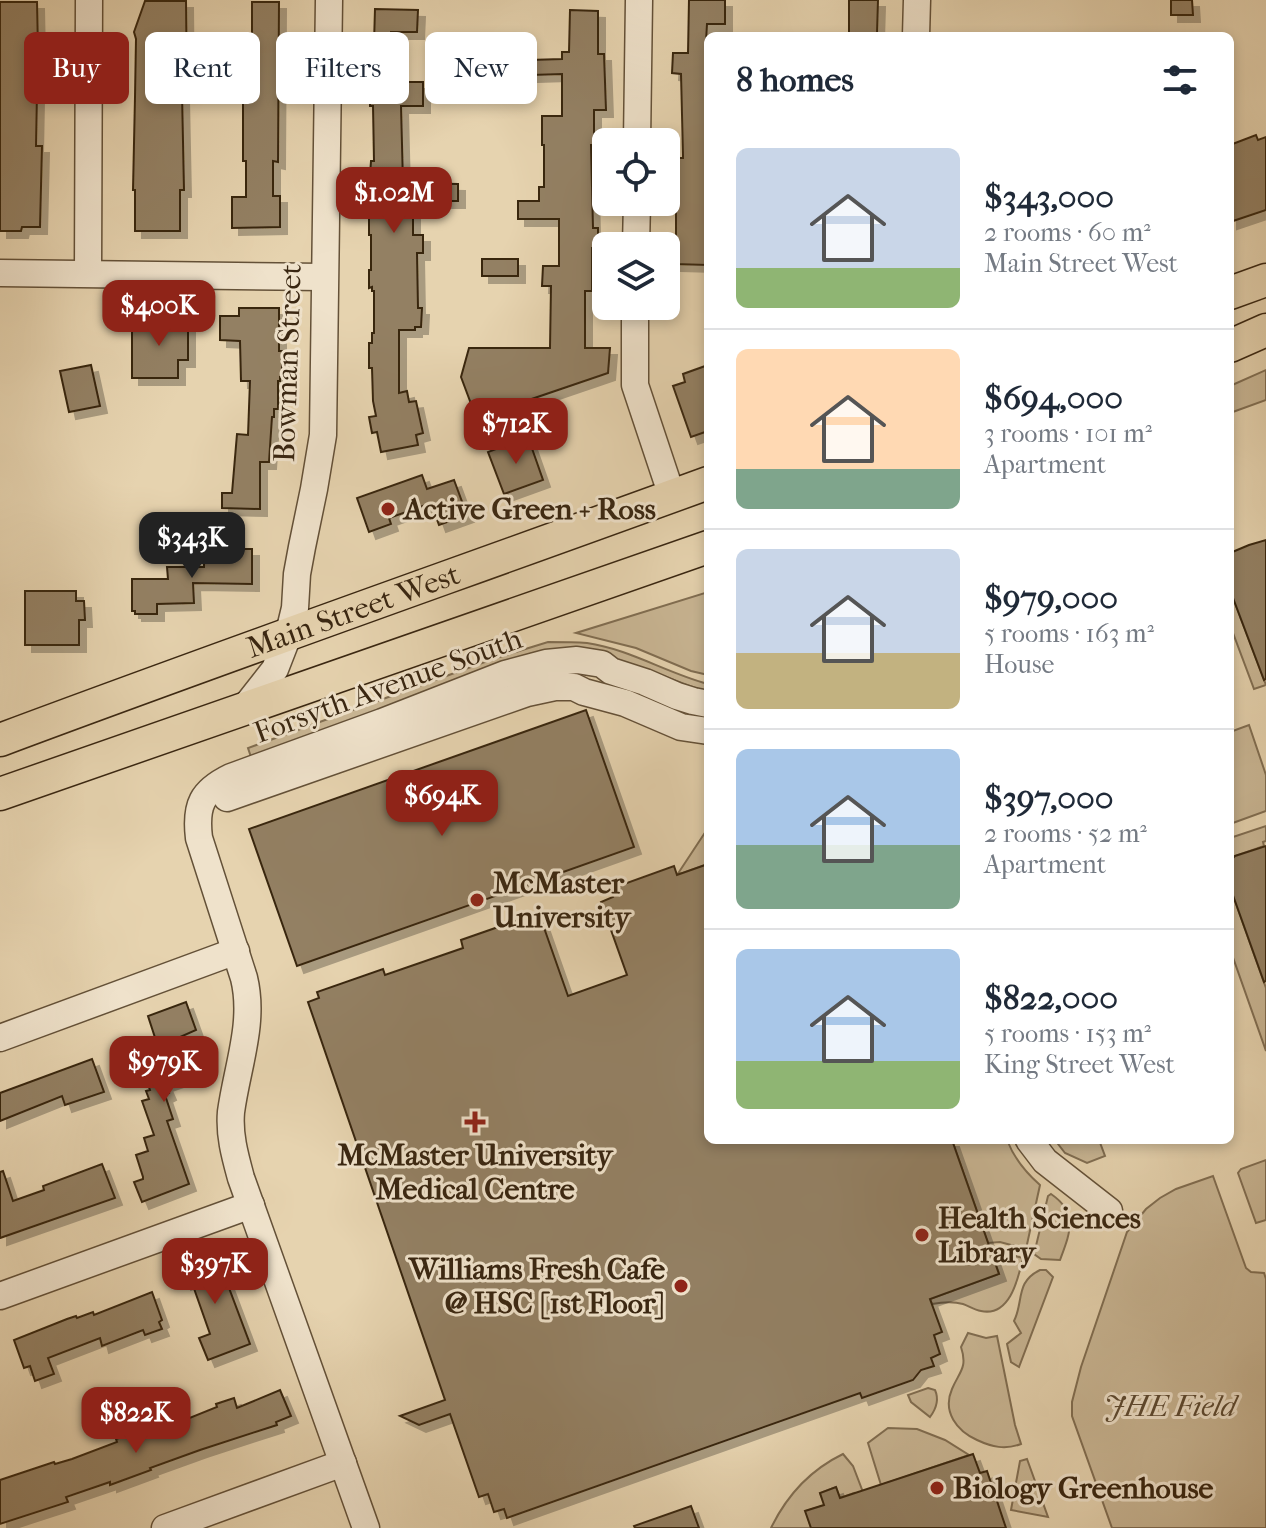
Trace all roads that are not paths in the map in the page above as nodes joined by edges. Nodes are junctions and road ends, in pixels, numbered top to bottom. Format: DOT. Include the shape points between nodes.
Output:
graph roads {
  1 [pos="89,0"];
  2 [pos="329,0"];
  3 [pos="639,0"];
  4 [pos="917,0"];
  5 [pos="916,32"];
  6 [pos="637,128"];
  7 [pos="0,273"];
  8 [pos="88,273"];
  9 [pos="324,277"];
  10 [pos="1266,280"];
  11 [pos="1234,292"];
  12 [pos="635,320"];
  13 [pos="1266,330"];
  14 [pos="1234,344"];
  15 [pos="1266,346"];
  16 [pos="1234,359"];
  17 [pos="704,484"];
  18 [pos="672,496"];
  19 [pos="704,548"];
  20 [pos="289,633"];
  21 [pos="704,703"];
  22 [pos="242,711"];
  23 [pos="704,730"];
  24 [pos="0,740"];
  25 [pos="0,794"];
  26 [pos="199,816"];
  27 [pos="236,951"];
  28 [pos="0,1038"];
  29 [pos="1032,1144"];
  30 [pos="251,1205"];
  31 [pos="1109,1211"];
  32 [pos="0,1296"];
  33 [pos="343,1463"];
  34 [pos="165,1528"];
  35 [pos="366,1528"];
  1 -- 8 [label="street"];
  2 -- 9 [label="street, Bowman Street"];
  3 -- 6 [label="street"];
  4 -- 5 [label="street"];
  7 -- 8 [label="street"];
  8 -- 9 [label="street"];
  9 -- 20 [label="street, Bowman Street" via="323,435"];
  10 -- 11 [label="main road"];
  12 -- 18 [label="street" via="635,385"];
  13 -- 14 [label="main road"];
  15 -- 16 [label="main road"];
  17 -- 18 [label="main road, Main Street West"];
  18 -- 20 [label="main road, Main Street West"];
  19 -- 22 [label="main road, Main Street West"];
  20 -- 22 [label="street, Bowman Street" via="275,669"];
  20 -- 24 [label="main road, Main Street West"];
  21 -- 26 [label="street, Forsyth Avenue South" via="602,664 546,663 231,777 209,789"];
  22 -- 25 [label="main road, Main Street West"];
  23 -- 26 [label="street, Forsyth Avenue South" via="681,727 574,687 541,689 216,802"];
  26 -- 27 [label="street" via="204,859"];
  27 -- 28 [label="street"];
  27 -- 30 [label="street" via="248,1014 230,1123"];
  29 -- 31 [label="street" via="1045,1161"];
  30 -- 32 [label="street"];
  30 -- 33 [label="street"];
  33 -- 34 [label="street"];
  33 -- 35 [label="street"];
}
